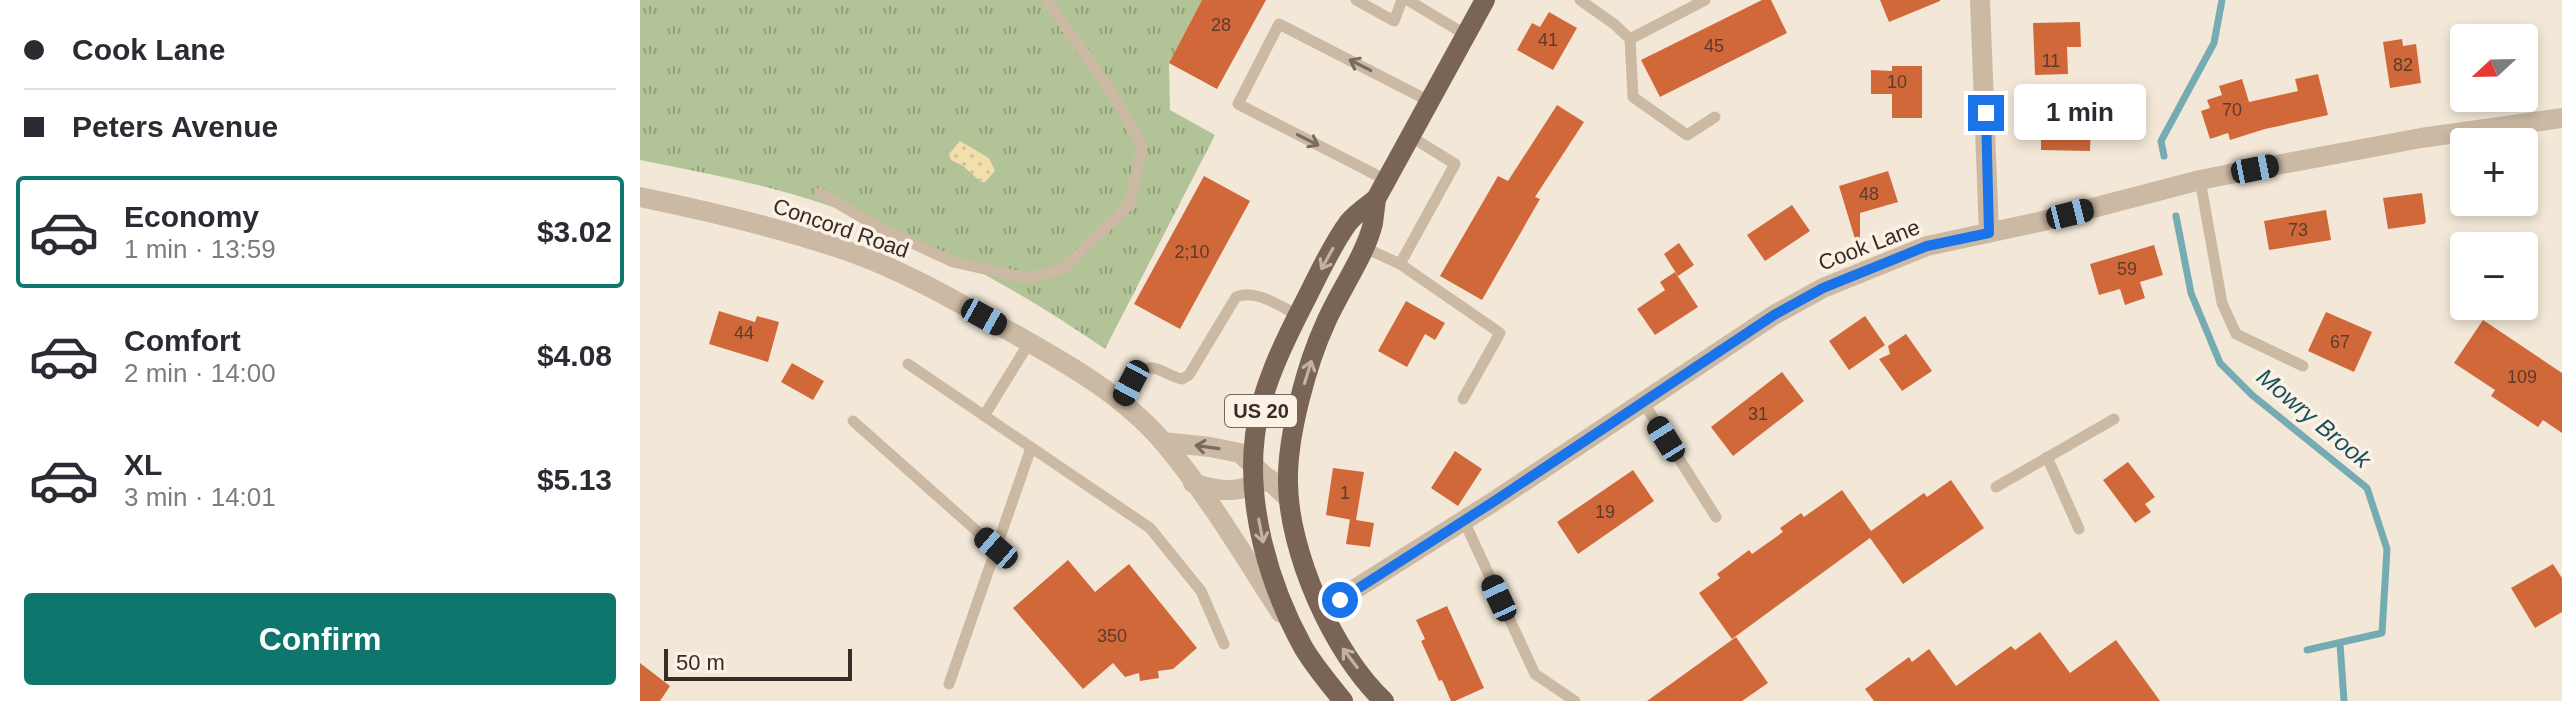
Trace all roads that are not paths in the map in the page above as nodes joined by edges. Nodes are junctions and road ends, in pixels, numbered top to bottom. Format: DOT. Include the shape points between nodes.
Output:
graph roads {
  1 [pos="1047,0"];
  2 [pos="1356,0"];
  3 [pos="1405,0"];
  4 [pos="1485,0"];
  5 [pos="1580,0"];
  6 [pos="1705,0"];
  7 [pos="1980,0"];
  8 [pos="1466,35"];
  9 [pos="1630,39"];
  10 [pos="1429,101"];
  11 [pos="1715,117"];
  12 [pos="2562,118"];
  13 [pos="1410,136"];
  14 [pos="1386,180"];
  15 [pos="2200,180"];
  16 [pos="820,193"];
  17 [pos="640,197"];
  18 [pos="1376,199"];
  19 [pos="1989,233"];
  20 [pos="1363,247"];
  21 [pos="1400,264"];
  22 [pos="1298,315"];
  23 [pos="1029,343"];
  24 [pos="908,364"];
  25 [pos="2303,366"];
  26 [pos="1463,399"];
  27 [pos="1122,401"];
  28 [pos="1643,402"];
  29 [pos="984,416"];
  30 [pos="2114,419"];
  31 [pos="853,421"];
  32 [pos="1163,442"];
  33 [pos="1031,448"];
  34 [pos="1291,455"];
  35 [pos="2047,457"];
  36 [pos="1259,477"];
  37 [pos="1193,483"];
  38 [pos="1996,487"];
  39 [pos="1289,499"];
  40 [pos="1716,517"];
  41 [pos="1464,521"];
  42 [pos="2079,529"];
  43 [pos="996,548"];
  44 [pos="1322,610"];
  45 [pos="1224,644"];
  46 [pos="1303,646"];
  47 [pos="949,684"];
  48 [pos="1343,701"];
  49 [pos="1384,701"];
  50 [pos="1575,701"];
  1 -- 16 [label="lane" via="1142,146 1130,204 1063,269 1026,278 953,262"];
  2 -- 3 [label="lane" via="1394,21"];
  3 -- 8 [label="lane"];
  4 -- 8 [label="main road, US 20"];
  5 -- 9 [label="lane"];
  6 -- 9 [label="lane"];
  7 -- 19 [label="street"];
  8 -- 10 [label="main road, US 20"];
  9 -- 11 [label="lane" via="1633,97 1687,135"];
  10 -- 13 [label="main road, US 20"];
  10 -- 14 [label="lane, one-way" via="1279,24 1238,104"];
  12 -- 15 [label="street, Cook Lane" via="2421,138"];
  13 -- 14 [label="main road, US 20"];
  13 -- 21 [label="lane" via="1455,164"];
  14 -- 18 [label="main road, US 20"];
  15 -- 19 [label="street, Cook Lane"];
  15 -- 25 [label="lane" via="2222,303 2236,334"];
  17 -- 23 [label="street, Concord Road" via="755,223 859,255"];
  18 -- 20 [label="main road, US 20"];
  18 -- 22 [label="main road, US 20, one-way" via="1350,221"];
  19 -- 28 [label="street, Cook Lane" via="1927,246 1823,288"];
  20 -- 21 [label="lane"];
  34 -- 20 [label="main road, US 20, one-way" via="1307,373"];
  21 -- 26 [label="lane" via="1500,333"];
  22 -- 27 [label="lane" via="1244,293 1236,297 1189,375 1182,379 1146,368"];
  22 -- 36 [label="main road, US 20" via="1267,386 1255,434"];
  23 -- 27 [label="street, Concord Road"];
  23 -- 29 [label="lane"];
  24 -- 29 [label="lane"];
  27 -- 32 [label="street, Concord Road"];
  28 -- 40 [label="lane"];
  28 -- 41 [label="street, Cook Lane"];
  29 -- 33 [label="lane"];
  30 -- 35 [label="lane"];
  31 -- 43 [label="lane"];
  36 -- 32 [label="street, one-way" via="1240,453"];
  32 -- 37 [label="street, Concord Road"];
  33 -- 43 [label="lane"];
  33 -- 45 [label="lane" via="1150,528 1201,591"];
  34 -- 36 [label="street"];
  34 -- 39 [label="main road, US 20"];
  35 -- 38 [label="lane"];
  35 -- 42 [label="lane"];
  36 -- 37 [label="street" via="1237,490 1213,491"];
  36 -- 39 [label="street"];
  36 -- 46 [label="main road, US 20, one-way" via="1269,566"];
  37 -- 46 [label="street, Concord Road"];
  39 -- 44 [label="main road, US 20" via="1306,572"];
  41 -- 44 [label="street, Cook Lane"];
  41 -- 50 [label="lane" via="1535,674"];
  43 -- 47 [label="lane"];
  49 -- 44 [label="main road, US 20, one-way" via="1341,647"];
  46 -- 48 [label="main road, US 20"];
}
